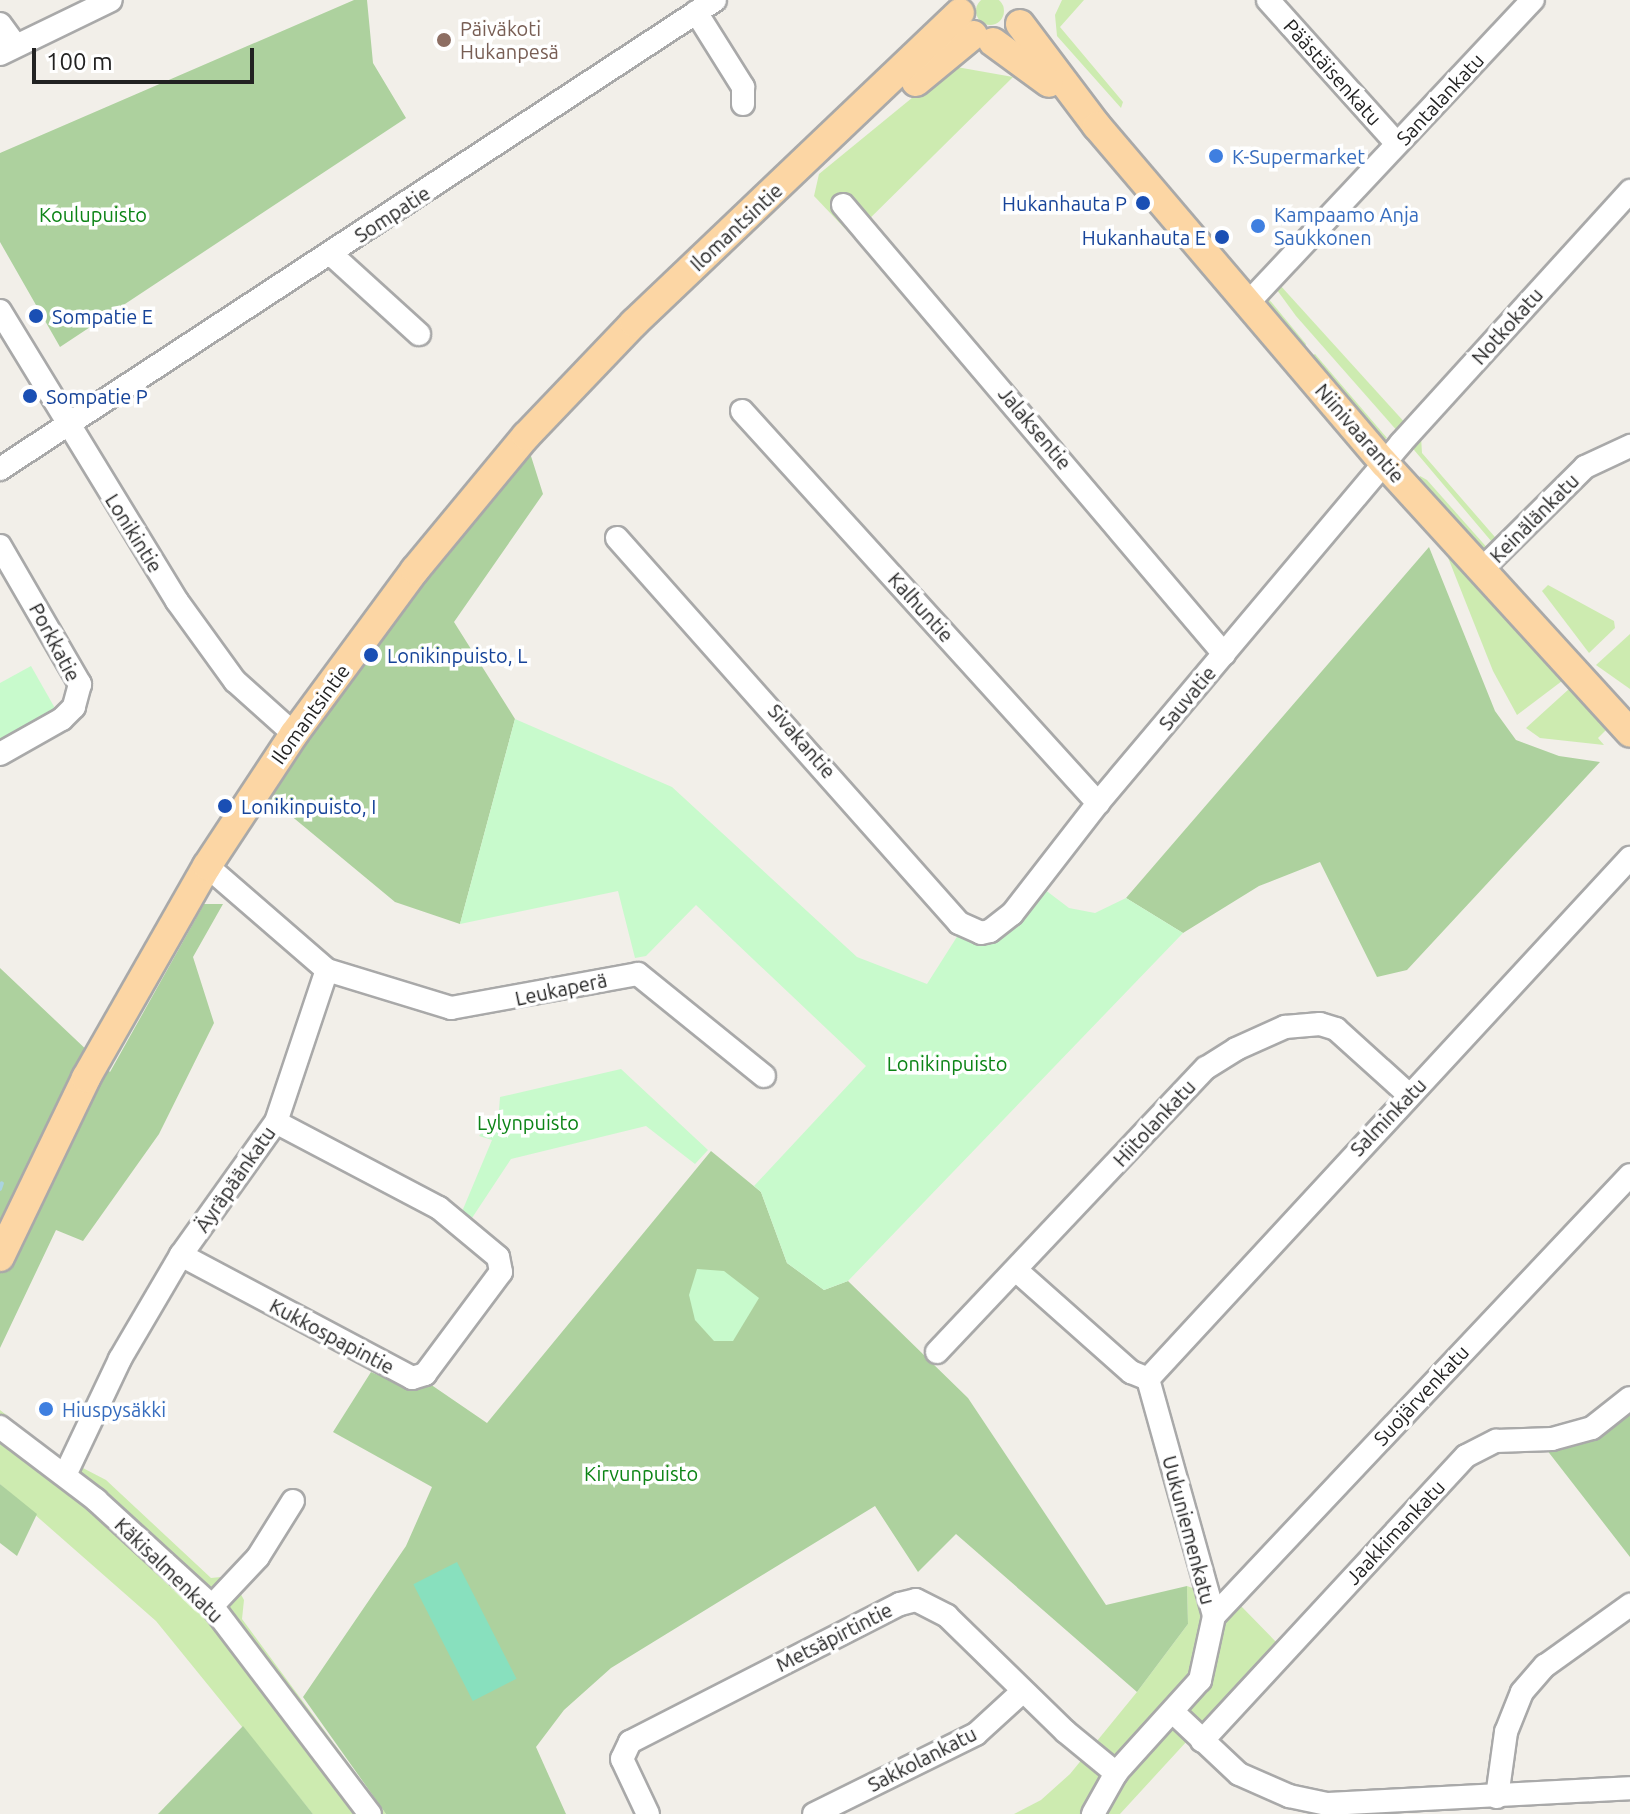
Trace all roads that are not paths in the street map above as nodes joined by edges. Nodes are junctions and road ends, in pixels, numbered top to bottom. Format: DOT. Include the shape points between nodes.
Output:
graph roads {
  1 [pos="111,0"];
  2 [pos="715,0"];
  3 [pos="1268,0"];
  4 [pos="1533,0"];
  5 [pos="1023,7"];
  6 [pos="696,12"];
  7 [pos="972,23"];
  8 [pos="0,24"];
  9 [pos="7,50"];
  10 [pos="743,104"];
  11 [pos="1097,126"];
  12 [pos="1397,144"];
  13 [pos="1630,191"];
  14 [pos="843,205"];
  15 [pos="331,254"];
  16 [pos="1248,303"];
  17 [pos="0,311"];
  18 [pos="419,334"];
  19 [pos="742,411"];
  20 [pos="69,428"];
  21 [pos="1630,446"];
  22 [pos="1384,463"];
  23 [pos="0,469"];
  24 [pos="617,538"];
  25 [pos="0,546"];
  26 [pos="1482,569"];
  27 [pos="1224,654"];
  28 [pos="1630,732"];
  29 [pos="294,734"];
  30 [pos="0,754"];
  31 [pos="1098,803"];
  32 [pos="1630,858"];
  33 [pos="207,866"];
  34 [pos="990,931"];
  35 [pos="327,970"];
  36 [pos="764,1076"];
  37 [pos="1409,1095"];
  38 [pos="276,1122"];
  39 [pos="1630,1175"];
  40 [pos="181,1255"];
  41 [pos="0,1257"];
  42 [pos="1016,1270"];
  43 [pos="937,1352"];
  44 [pos="1148,1379"];
  45 [pos="1630,1398"];
  46 [pos="0,1427"];
  47 [pos="65,1475"];
  48 [pos="293,1501"];
  49 [pos="1630,1605"];
  50 [pos="212,1606"];
  51 [pos="1214,1616"];
  52 [pos="1022,1692"];
  53 [pos="1174,1713"];
  54 [pos="1202,1741"];
  55 [pos="1116,1773"];
  56 [pos="1630,1788"];
  57 [pos="1497,1797"];
  58 [pos="370,1814"];
  59 [pos="648,1814"];
  60 [pos="814,1814"];
  61 [pos="1093,1814"];
  1 -- 9 [label="street"];
  2 -- 6 [label="street, Sompatie"];
  3 -- 12 [label="street, Päästäisenkatu"];
  4 -- 12 [label="street, Santalankatu"];
  5 -- 7 [label="main road, Ilomantsintie" via="1008,37"];
  5 -- 11 [label="main road, Niinivaarantie"];
  6 -- 10 [label="street" via="743,87"];
  6 -- 15 [label="street, Sompatie"];
  7 -- 11 [label="main road, Niinivaarantie" via="1024,60"];
  7 -- 29 [label="main road, Ilomantsintie" via="790,176 634,323 526,436 415,570"];
  8 -- 9 [label="street"];
  11 -- 16 [label="main road, Niinivaarantie"];
  12 -- 16 [label="street, Santalankatu"];
  13 -- 22 [label="street, Notkokatu"];
  14 -- 27 [label="street, Jalaksentie"];
  15 -- 18 [label="street"];
  15 -- 20 [label="street, Sompatie"];
  16 -- 22 [label="main road, Niinivaarantie"];
  17 -- 20 [label="street, Lonikintie"];
  19 -- 31 [label="street, Kalhuntie"];
  20 -- 23 [label="street"];
  20 -- 29 [label="street, Lonikintie" via="177,601 235,681"];
  21 -- 26 [label="street, Keinälänkatu" via="1585,467"];
  22 -- 26 [label="main road, Niinivaarantie"];
  22 -- 27 [label="street, Sauvatie"];
  24 -- 34 [label="street, Sivakantie" via="959,923 981,933"];
  25 -- 30 [label="street, Porkkatie" via="80,684 74,707 62,719"];
  26 -- 28 [label="main road, Niinivaarantie"];
  27 -- 31 [label="street, Sauvatie"];
  29 -- 33 [label="main road, Ilomantsintie"];
  31 -- 34 [label="street, Sauvatie" via="1012,914"];
  32 -- 37 [label="street, Salminkatu"];
  33 -- 35 [label="street"];
  33 -- 41 [label="main road, Ilomantsintie" via="86,1078"];
  35 -- 36 [label="street, Leukaperä" via="451,1008 638,974"];
  35 -- 38 [label="street, Äyräpäänkatu"];
  37 -- 42 [label="street, Hiitolankatu" via="1336,1029 1304,1023 1266,1035 1206,1068"];
  37 -- 44 [label="street, Salminkatu"];
  38 -- 40 [label="street, Äyräpäänkatu"];
  38 -- 40 [label="street, Kukkospapintie" via="439,1208 498,1257 501,1272 425,1374 412,1378"];
  39 -- 51 [label="street, Suojärvenkatu"];
  40 -- 47 [label="street, Äyräpäänkatu" via="120,1359"];
  42 -- 43 [label="street, Hiitolankatu"];
  42 -- 44 [label="street" via="1131,1372"];
  44 -- 51 [label="street, Uukuniemenkatu"];
  45 -- 54 [label="street, Jaakkimankatu" via="1592,1428 1552,1439 1496,1441 1466,1456"];
  46 -- 47 [label="street, Käkisalmenkatu"];
  47 -- 50 [label="street, Käkisalmenkatu"];
  48 -- 50 [label="street" via="249,1569"];
  49 -- 57 [label="street" via="1545,1666 1522,1692 1506,1732"];
  50 -- 58 [label="street, Käkisalmenkatu"];
  51 -- 53 [label="street, Uukuniemenkatu" via="1200,1680"];
  52 -- 55 [label="street, Metsäpirtintie"];
  52 -- 59 [label="street, Metsäpirtintie" via="933,1606 916,1600 900,1604 630,1742 622,1759"];
  52 -- 60 [label="street, Sakkolankatu" via="976,1734"];
  53 -- 54 [label="street"];
  53 -- 55 [label="street, Uukuniemenkatu"];
  54 -- 57 [label="street" via="1239,1774 1263,1787 1328,1804"];
  55 -- 61 [label="street, Uukuniemenkatu"];
  56 -- 57 [label="street"];
}
